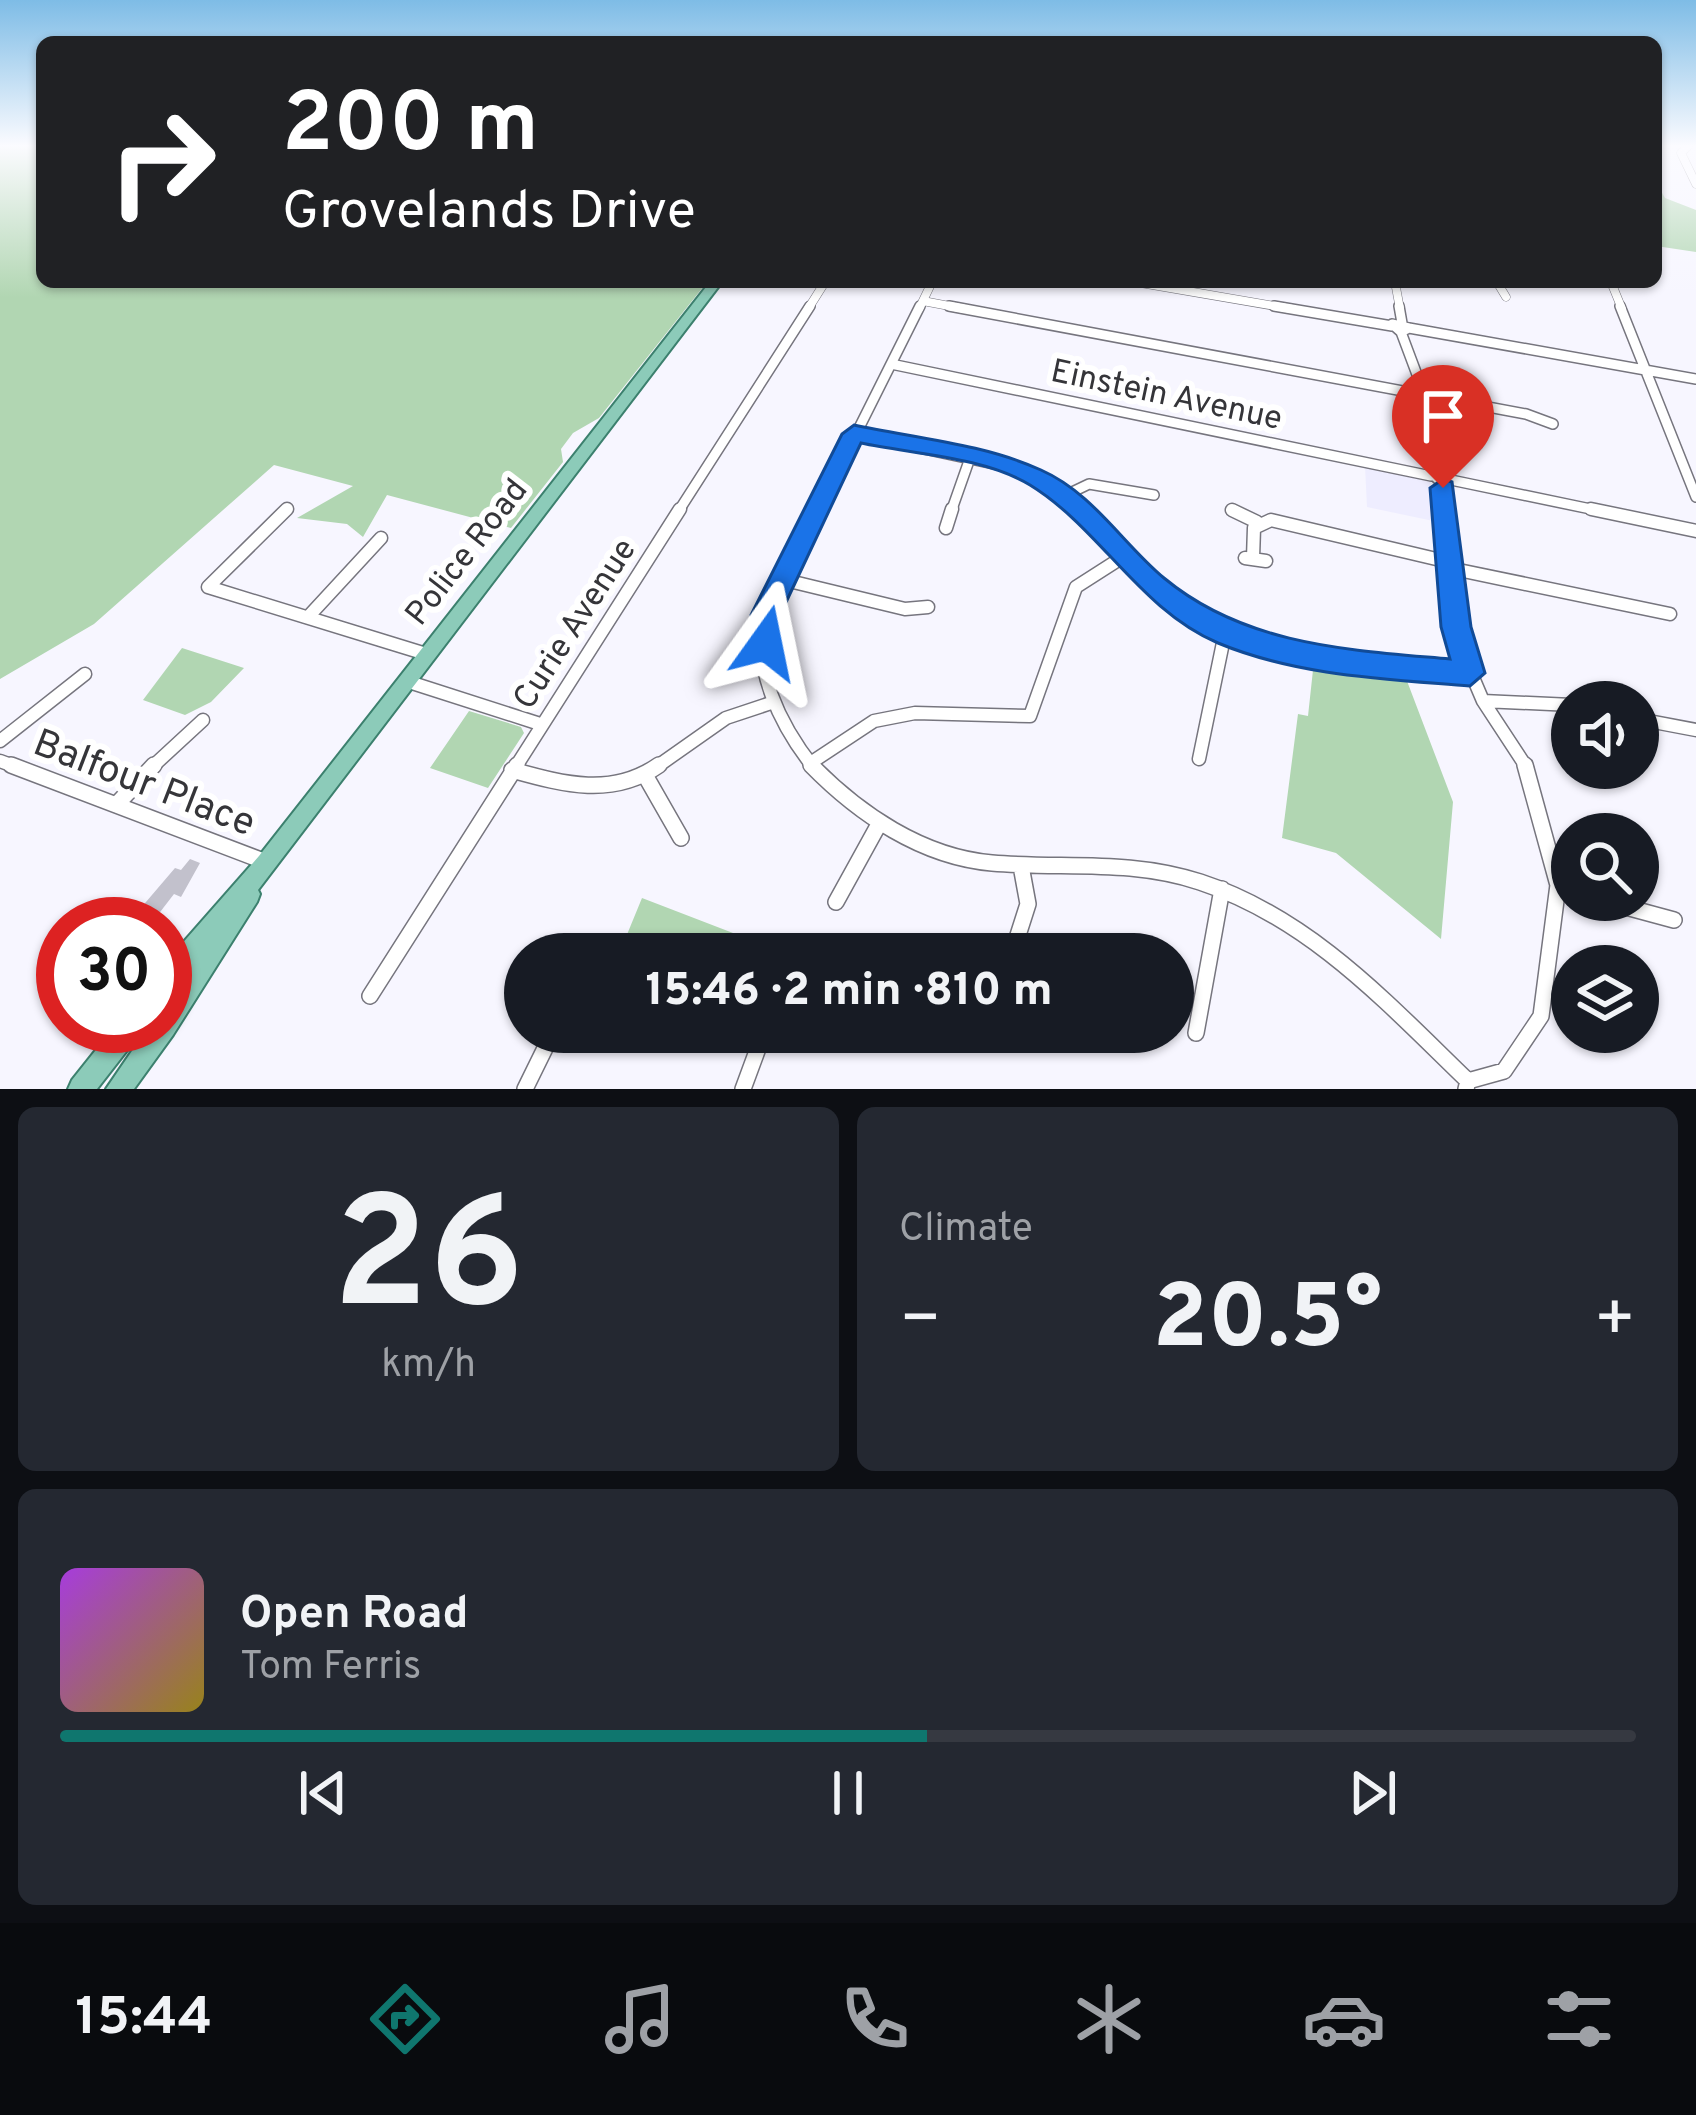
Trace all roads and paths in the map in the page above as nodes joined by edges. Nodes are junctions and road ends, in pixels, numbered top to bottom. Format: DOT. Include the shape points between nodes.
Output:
graph roads {
  1 [pos="711,288"];
  2 [pos="821,288"];
  3 [pos="929,288"];
  4 [pos="1170,288"];
  5 [pos="1396,288"];
  6 [pos="1501,288"];
  7 [pos="1613,288"];
  8 [pos="1506,297"];
  9 [pos="923,301"];
  10 [pos="1401,327"];
  11 [pos="891,364"];
  12 [pos="1644,370"];
  13 [pos="1696,379"];
  14 [pos="1425,396"];
  15 [pos="1553,424"];
  16 [pos="854,434"];
  17 [pos="970,458"];
  18 [pos="1441,478"];
  19 [pos="1066,495"];
  20 [pos="1154,495"];
  21 [pos="1696,497"];
  22 [pos="287,509"];
  23 [pos="1232,510"];
  24 [pos="1257,522"];
  25 [pos="946,528"];
  26 [pos="1696,531"];
  27 [pos="381,538"];
  28 [pos="1126,555"];
  29 [pos="1255,559"];
  30 [pos="1449,565"];
  31 [pos="781,579"];
  32 [pos="928,607"];
  33 [pos="1670,614"];
  34 [pos="308,617"];
  35 [pos="1225,633"];
  36 [pos="426,654"];
  37 [pos="1470,673"];
  38 [pos="85,674"];
  39 [pos="406,680"];
  40 [pos="774,701"];
  41 [pos="1483,701"];
  42 [pos="1551,704"];
  43 [pos="203,720"];
  44 [pos="1659,723"];
  45 [pos="540,724"];
  46 [pos="1696,730"];
  47 [pos="0,741"];
  48 [pos="1199,759"];
  49 [pos="0,761"];
  50 [pos="812,762"];
  51 [pos="512,770"];
  52 [pos="644,775"];
  53 [pos="116,805"];
  54 [pos="879,824"];
  55 [pos="681,838"];
  56 [pos="1551,842"];
  57 [pos="267,862"];
  58 [pos="1022,866"];
  59 [pos="1222,889"];
  60 [pos="836,902"];
  61 [pos="1659,916"];
  62 [pos="1674,920"];
  63 [pos="1559,921"];
  64 [pos="1019,933"];
  65 [pos="192,950"];
  66 [pos="192,981"];
  67 [pos="370,996"];
  68 [pos="1196,1033"];
  69 [pos="109,1053"];
  70 [pos="144,1053"];
  71 [pos="543,1053"];
  72 [pos="756,1053"];
  73 [pos="1467,1085"];
  74 [pos="81,1089"];
  75 [pos="119,1089"];
  76 [pos="524,1089"];
  77 [pos="743,1089"];
  1 -- 36 [label="main road, Police Road"];
  2 -- 45 [label="street, Curie Avenue"];
  3 -- 9 [label="street"];
  4 -- 10 [label="street"];
  5 -- 10 [label="street"];
  6 -- 8 [label="street"];
  7 -- 12 [label="street"];
  9 -- 11 [label="street"];
  9 -- 14 [label="street"];
  10 -- 12 [label="street"];
  10 -- 14 [label="street"];
  11 -- 16 [label="street"];
  11 -- 18 [label="street, Einstein Avenue"];
  12 -- 13 [label="street"];
  12 -- 21 [label="street"];
  14 -- 15 [label="street"];
  14 -- 18 [label="street"];
  16 -- 17 [label="street"];
  16 -- 31 [label="street"];
  17 -- 19 [label="street"];
  17 -- 25 [label="street"];
  18 -- 26 [label="street, Einstein Avenue"];
  18 -- 30 [label="street"];
  19 -- 20 [label="street" via="1089,484"];
  19 -- 28 [label="street"];
  22 -- 34 [label="street" via="208,587"];
  23 -- 24 [label="street"];
  24 -- 29 [label="street"];
  24 -- 30 [label="street"];
  27 -- 34 [label="street"];
  28 -- 35 [label="street" via="1154,586"];
  28 -- 50 [label="street" via="1076,587 1030,716 915,713 874,721"];
  30 -- 33 [label="street"];
  30 -- 37 [label="street"];
  31 -- 32 [label="street" via="905,609"];
  31 -- 40 [label="street" via="765,615"];
  34 -- 36 [label="street"];
  35 -- 37 [label="street" via="1334,662"];
  35 -- 48 [label="street"];
  36 -- 39 [label="main road, Police Road"];
  37 -- 41 [label="street"];
  38 -- 47 [label="street, Balfour Place"];
  39 -- 45 [label="street"];
  39 -- 57 [label="main road, Police Road"];
  40 -- 50 [label="street"];
  40 -- 52 [label="street" via="697,734"];
  41 -- 42 [label="street"];
  41 -- 56 [label="street" via="1528,769"];
  43 -- 53 [label="street"];
  44 -- 46 [label="street"];
  45 -- 51 [label="street, Curie Avenue"];
  49 -- 53 [label="street, Balfour Place"];
  50 -- 54 [label="street"];
  51 -- 52 [label="street" via="575,787"];
  51 -- 67 [label="street, Curie Avenue"];
  52 -- 55 [label="street"];
  53 -- 57 [label="street, Balfour Place"];
  54 -- 58 [label="street" via="967,860"];
  54 -- 60 [label="street"];
  57 -- 65 [label="main road, Police Road"];
  57 -- 66 [label="main road, Police Road"];
  58 -- 59 [label="street" via="1153,868"];
  58 -- 64 [label="street" via="1028,904"];
  59 -- 68 [label="street"];
  59 -- 73 [label="street" via="1342,960"];
  61 -- 62 [label="street"];
  63 -- 73 [label="street" via="1541,1016 1504,1071"];
  69 -- 74 [label="main road"];
  70 -- 75 [label="main road, Police Road"];
  71 -- 76 [label="street"];
  72 -- 77 [label="street"];
}
